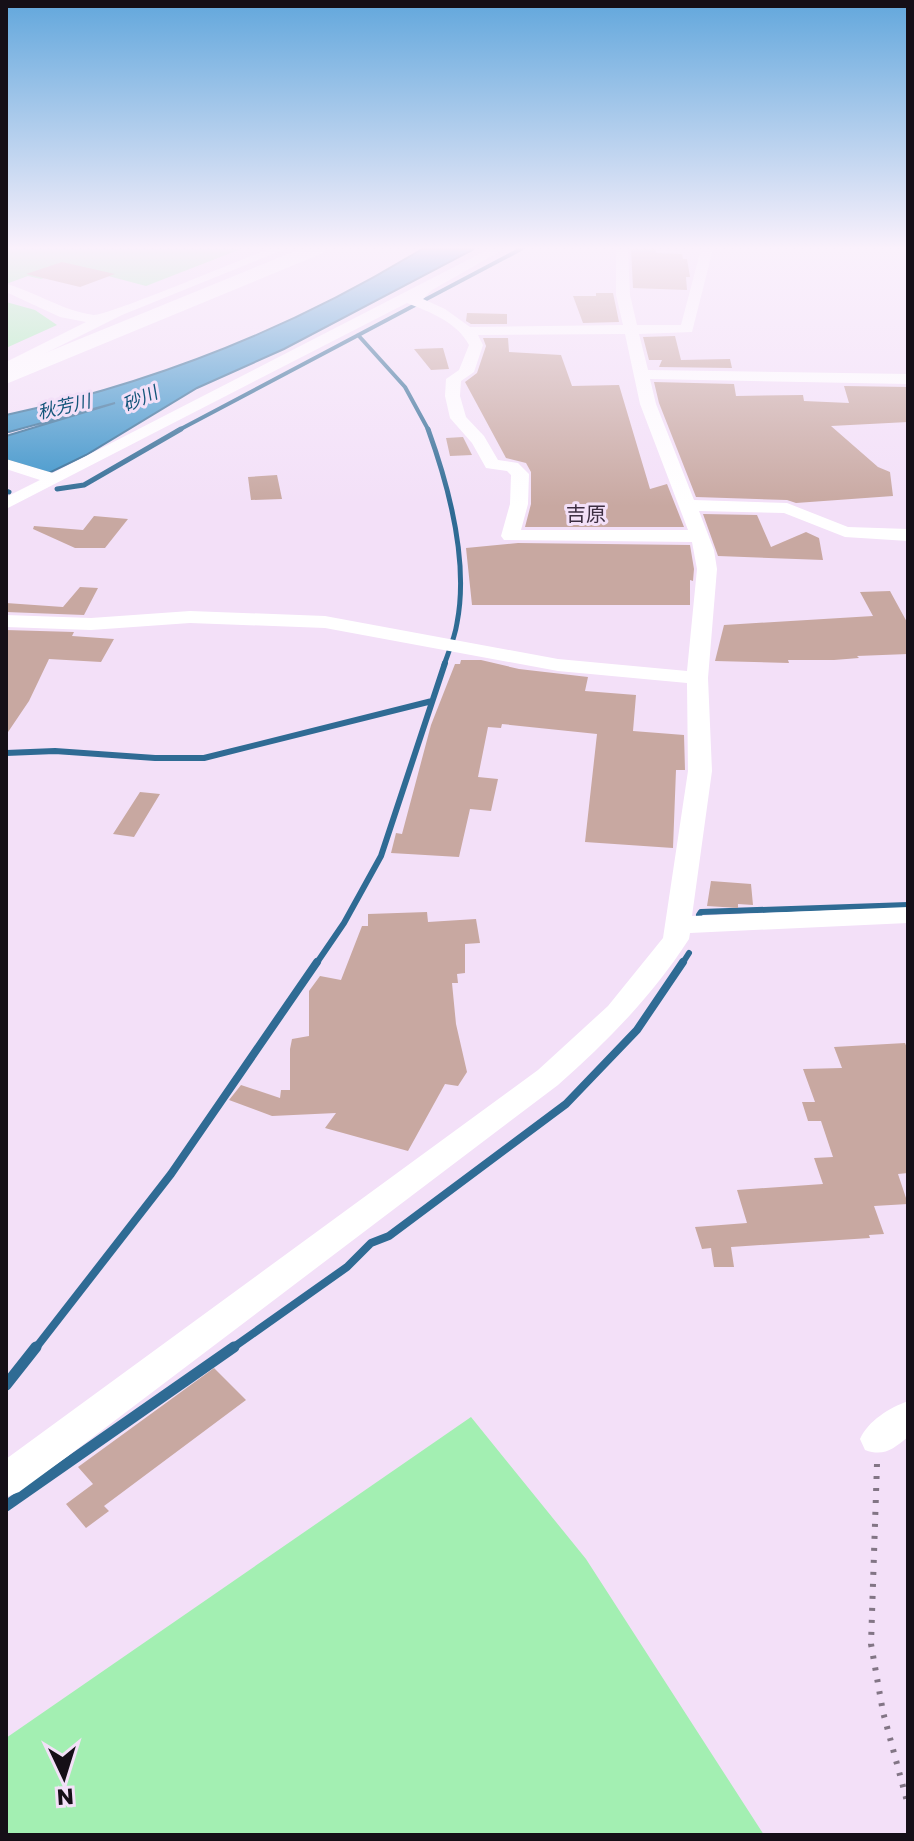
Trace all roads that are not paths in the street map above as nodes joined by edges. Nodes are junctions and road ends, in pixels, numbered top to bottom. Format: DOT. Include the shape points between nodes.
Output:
graph roads {
  1 [pos="71,335"];
  2 [pos="108,335"];
  3 [pos="337,335"];
  4 [pos="471,335"];
  5 [pos="633,335"];
  6 [pos="6,368"];
  7 [pos="641,374"];
  8 [pos="6,377"];
  9 [pos="908,379"];
  10 [pos="6,464"];
  11 [pos="55,479"];
  12 [pos="6,504"];
  13 [pos="686,505"];
  14 [pos="908,535"];
  15 [pos="699,536"];
  16 [pos="6,621"];
  17 [pos="697,678"];
  18 [pos="908,915"];
  19 [pos="680,925"];
  20 [pos="908,1417"];
  21 [pos="878,1439"];
  22 [pos="6,1480"];
  1 -- 6 [label="street"];
  2 -- 8 [label="highway"];
  3 -- 11 [label="street"];
  4 -- 15 [label="street" via="476,352 466,372 454,379 452,409 485,446 492,464 520,474 510,536"];
  5 -- 7 [label="street"];
  7 -- 9 [label="street"];
  7 -- 13 [label="street"];
  10 -- 11 [label="street"];
  11 -- 12 [label="street"];
  13 -- 14 [label="street" via="787,508 845,532"];
  13 -- 15 [label="street"];
  15 -- 17 [label="street" via="707,569"];
  16 -- 17 [label="street" via="91,624 190,617 325,622 572,667"];
  17 -- 19 [label="street" via="700,771"];
  18 -- 19 [label="street"];
  19 -- 22 [label="street" via="661,963 601,1032 446,1154"];
  20 -- 21 [label="street"];
}
